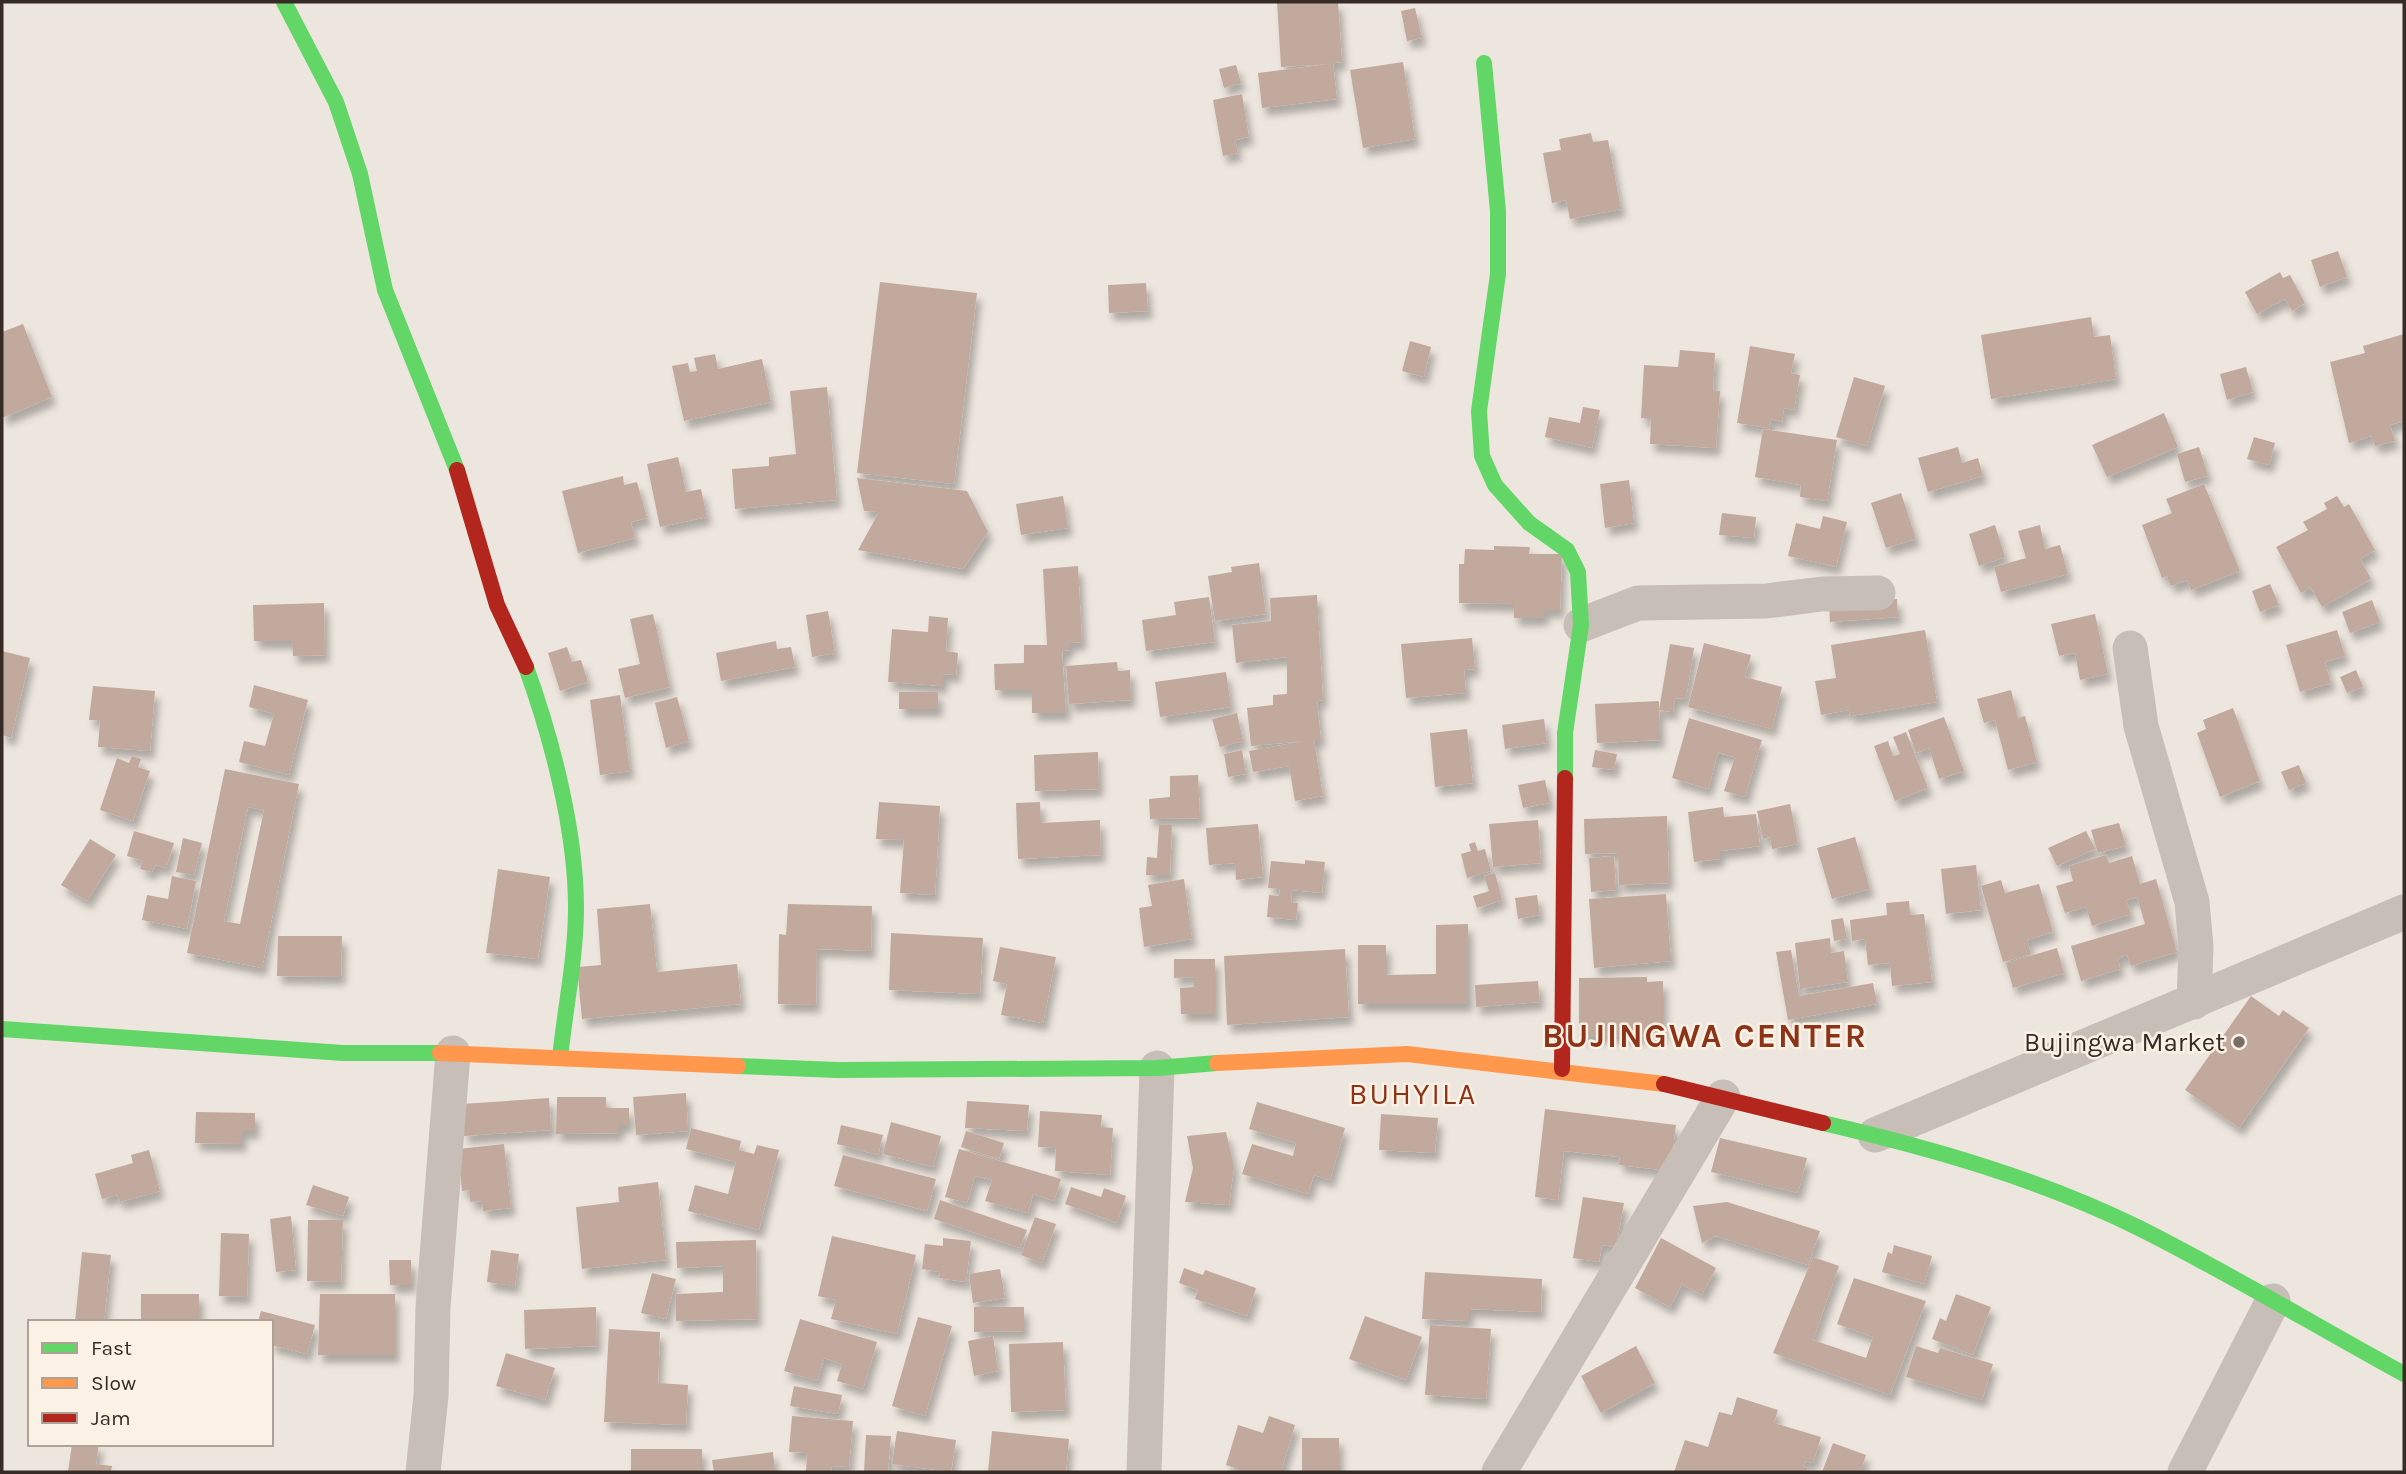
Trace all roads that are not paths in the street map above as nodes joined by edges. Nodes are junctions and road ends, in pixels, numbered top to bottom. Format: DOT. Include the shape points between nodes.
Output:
graph roads {
  1 [pos="284,2"];
  2 [pos="1484,62"];
  3 [pos="1878,593"];
  4 [pos="1581,625"];
  5 [pos="2130,648"];
  6 [pos="2404,912"];
  7 [pos="2194,1002"];
  8 [pos="2,1029"];
  9 [pos="453,1053"];
  10 [pos="560,1058"];
  11 [pos="1157,1069"];
  12 [pos="1562,1069"];
  13 [pos="1723,1097"];
  14 [pos="1875,1135"];
  15 [pos="2273,1301"];
  16 [pos="2404,1374"];
  17 [pos="423,1472"];
  18 [pos="1144,1472"];
  19 [pos="1499,1472"];
  20 [pos="2185,1472"];
  1 -- 10 [label="street" via="336,102 360,174 385,290 460,476 497,605 522,656 548,729 576,909"];
  2 -- 4 [label="street" via="1498,211 1498,274 1479,411 1482,456 1495,485 1529,523 1567,550 1578,572"];
  3 -- 4 [label="street" via="1638,603"];
  4 -- 12 [label="street" via="1565,733"];
  5 -- 7 [label="street" via="2141,726 2192,902"];
  6 -- 7 [label="street"];
  7 -- 14 [label="street"];
  8 -- 9 [label="street" via="343,1053"];
  9 -- 10 [label="street"];
  9 -- 17 [label="street"];
  10 -- 11 [label="street" via="837,1070"];
  11 -- 12 [label="street" via="1407,1054"];
  11 -- 18 [label="street"];
  12 -- 13 [label="street"];
  13 -- 14 [label="street"];
  13 -- 19 [label="street"];
  14 -- 15 [label="street" via="2062,1194 2139,1228"];
  15 -- 16 [label="street"];
  15 -- 20 [label="street"];
}
